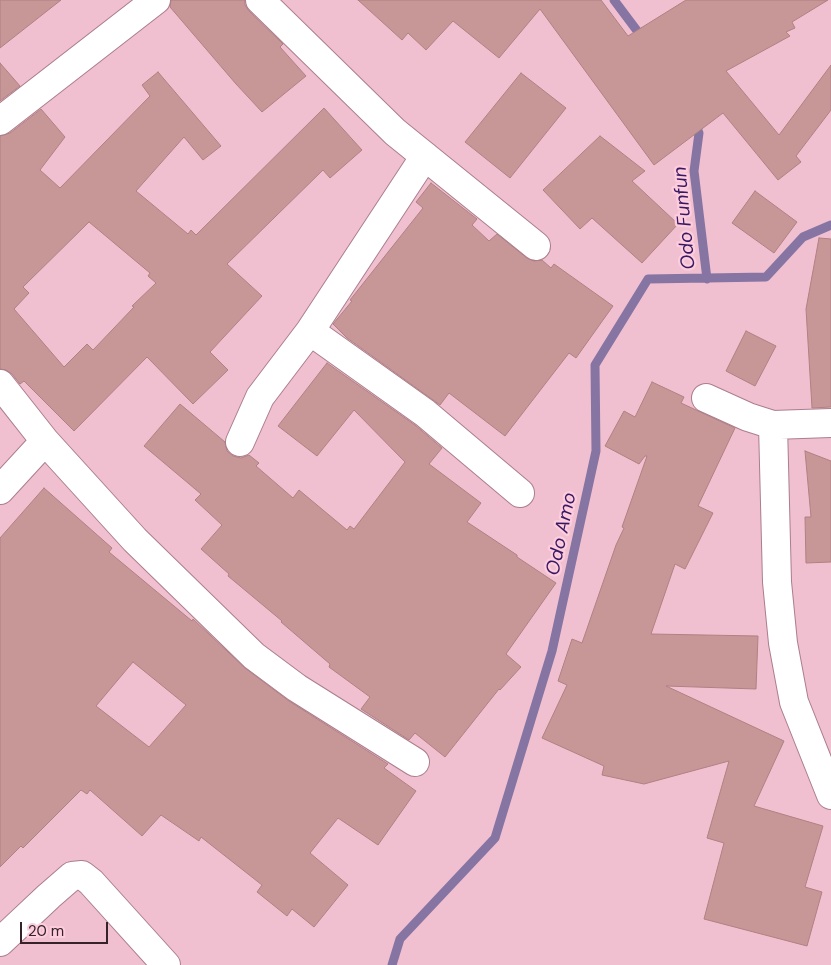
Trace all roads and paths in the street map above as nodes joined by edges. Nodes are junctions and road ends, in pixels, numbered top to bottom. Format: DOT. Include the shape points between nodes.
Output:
graph roads {
  1 [pos="156,0"];
  2 [pos="260,0"];
  3 [pos="0,121"];
  4 [pos="425,156"];
  5 [pos="536,246"];
  6 [pos="310,332"];
  7 [pos="0,384"];
  8 [pos="706,398"];
  9 [pos="831,423"];
  10 [pos="772,425"];
  11 [pos="45,441"];
  12 [pos="240,442"];
  13 [pos="0,490"];
  14 [pos="520,493"];
  15 [pos="415,762"];
  16 [pos="831,795"];
  17 [pos="0,942"];
  18 [pos="166,965"];
  1 -- 3 [label="street"];
  2 -- 4 [label="street" via="395,132"];
  4 -- 5 [label="street"];
  4 -- 6 [label="street"];
  6 -- 12 [label="street" via="260,397"];
  6 -- 14 [label="street" via="425,413"];
  7 -- 11 [label="street"];
  8 -- 10 [label="street"];
  9 -- 10 [label="street"];
  10 -- 16 [label="street" via="776,582 784,643 794,702"];
  11 -- 13 [label="street"];
  11 -- 15 [label="street" via="135,540 254,656 297,688"];
  17 -- 18 [label="street" via="72,876 82,875"];
}
